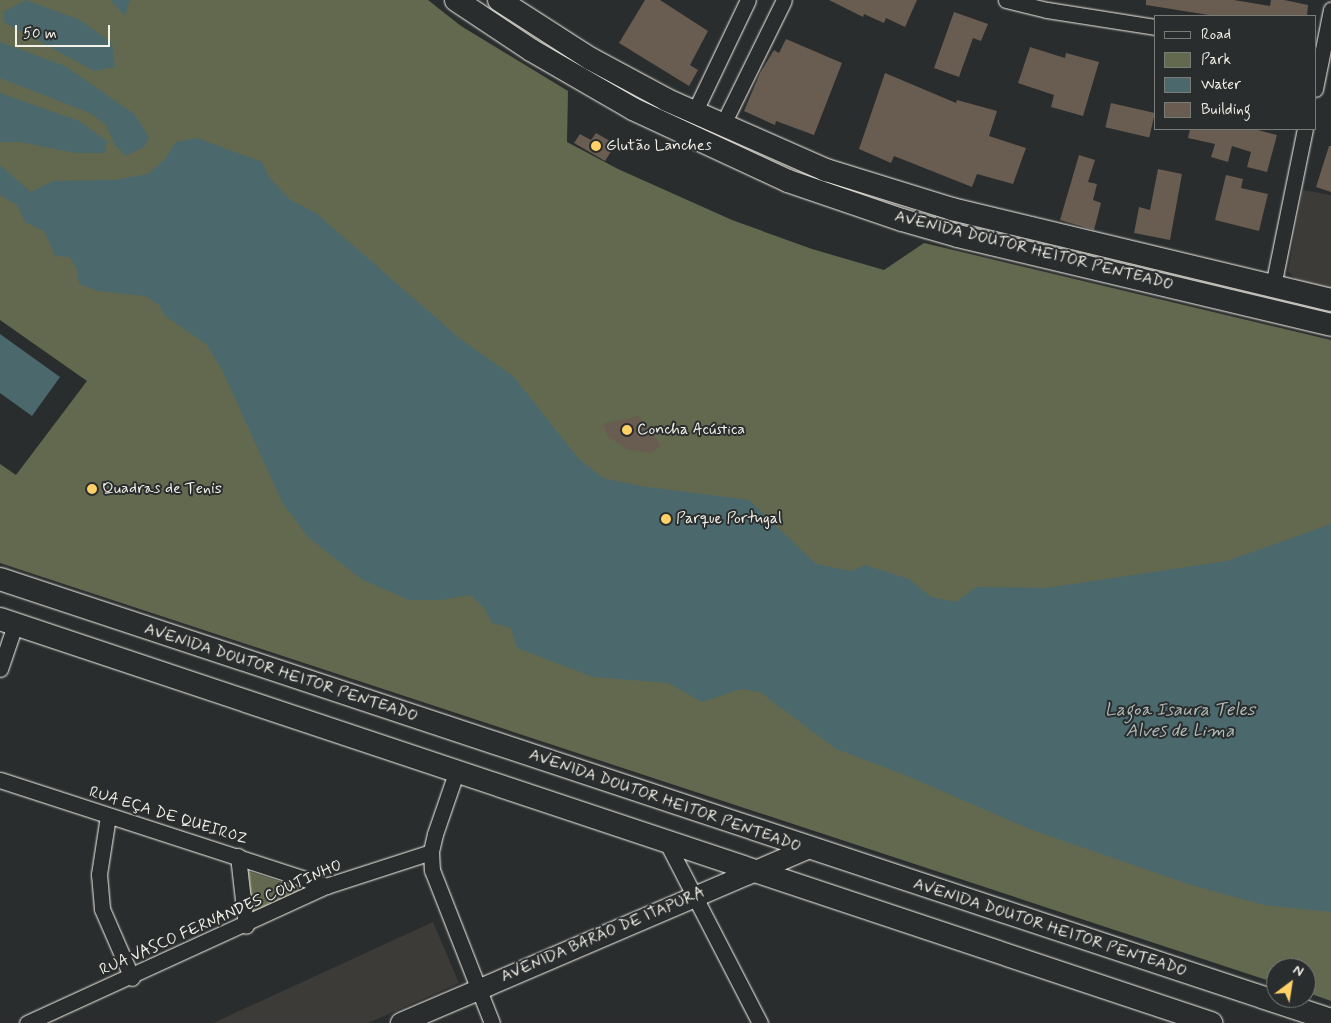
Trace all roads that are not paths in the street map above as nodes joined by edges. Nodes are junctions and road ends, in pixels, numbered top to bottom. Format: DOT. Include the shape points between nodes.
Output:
graph roads {
  1 [pos="456,0"];
  2 [pos="499,0"];
  3 [pos="748,0"];
  4 [pos="784,0"];
  5 [pos="1006,0"];
  6 [pos="1331,10"];
  7 [pos="1154,28"];
  8 [pos="1323,48"];
  9 [pos="1316,84"];
  10 [pos="694,113"];
  11 [pos="722,126"];
  12 [pos="1306,130"];
  13 [pos="1273,286"];
  14 [pos="1331,300"];
  15 [pos="1331,325"];
  16 [pos="0,580"];
  17 [pos="7,622"];
  18 [pos="0,669"];
  19 [pos="456,773"];
  20 [pos="0,780"];
  21 [pos="108,816"];
  22 [pos="664,839"];
  23 [pos="806,848"];
  24 [pos="431,852"];
  25 [pos="238,856"];
  26 [pos="758,872"];
  27 [pos="326,886"];
  28 [pos="802,887"];
  29 [pos="697,901"];
  30 [pos="246,926"];
  31 [pos="132,978"];
  32 [pos="481,994"];
  33 [pos="1331,1020"];
  34 [pos="27,1023"];
  35 [pos="401,1023"];
  36 [pos="429,1023"];
  37 [pos="492,1023"];
  38 [pos="760,1023"];
  39 [pos="1211,1023"];
  1 -- 15 [label="main road, AVENIDA DOUTOR HEITOR PENTEADO" via="531,50 633,110 788,181 958,236"];
  2 -- 10 [label="main road, AVENIDA DOUTOR HEITOR PENTEADO" via="616,74"];
  3 -- 10 [label="street"];
  4 -- 11 [label="street"];
  5 -- 7 [label="street"];
  6 -- 8 [label="street"];
  8 -- 9 [label="street"];
  10 -- 11 [label="main road, AVENIDA DOUTOR HEITOR PENTEADO"];
  11 -- 13 [label="main road, AVENIDA DOUTOR HEITOR PENTEADO" via="826,170 943,207"];
  12 -- 13 [label="street"];
  13 -- 14 [label="main road, AVENIDA DOUTOR HEITOR PENTEADO"];
  16 -- 23 [label="main road, AVENIDA DOUTOR HEITOR PENTEADO"];
  17 -- 18 [label="street"];
  17 -- 19 [label="main road"];
  19 -- 22 [label="main road"];
  19 -- 24 [label="street"];
  20 -- 21 [label="street, RUA EÇA DE QUEIROZ"];
  21 -- 25 [label="street, RUA EÇA DE QUEIROZ"];
  21 -- 31 [label="street" via="98,874 102,909"];
  22 -- 26 [label="main road"];
  22 -- 29 [label="street"];
  23 -- 26 [label="main road, AVENIDA BARÃO DE ITAPURA"];
  23 -- 33 [label="main road, AVENIDA DOUTOR HEITOR PENTEADO"];
  24 -- 27 [label="street, RUA VASCO FERNANDES COUTINHO"];
  24 -- 32 [label="street" via="432,870 441,897"];
  25 -- 27 [label="street, RUA EÇA DE QUEIROZ"];
  25 -- 30 [label="street"];
  26 -- 28 [label="main road"];
  26 -- 29 [label="main road, AVENIDA BARÃO DE ITAPURA"];
  27 -- 30 [label="street, RUA VASCO FERNANDES COUTINHO"];
  28 -- 29 [label="main road, AVENIDA BARÃO DE ITAPURA" via="772,881 756,883"];
  28 -- 39 [label="main road"];
  29 -- 32 [label="main road, AVENIDA BARÃO DE ITAPURA"];
  29 -- 38 [label="street"];
  30 -- 31 [label="street, RUA VASCO FERNANDES COUTINHO"];
  31 -- 34 [label="street, RUA VASCO FERNANDES COUTINHO"];
  32 -- 35 [label="main road, AVENIDA BARÃO DE ITAPURA"];
  32 -- 36 [label="main road, AVENIDA BARÃO DE ITAPURA"];
  32 -- 37 [label="street"];
}
